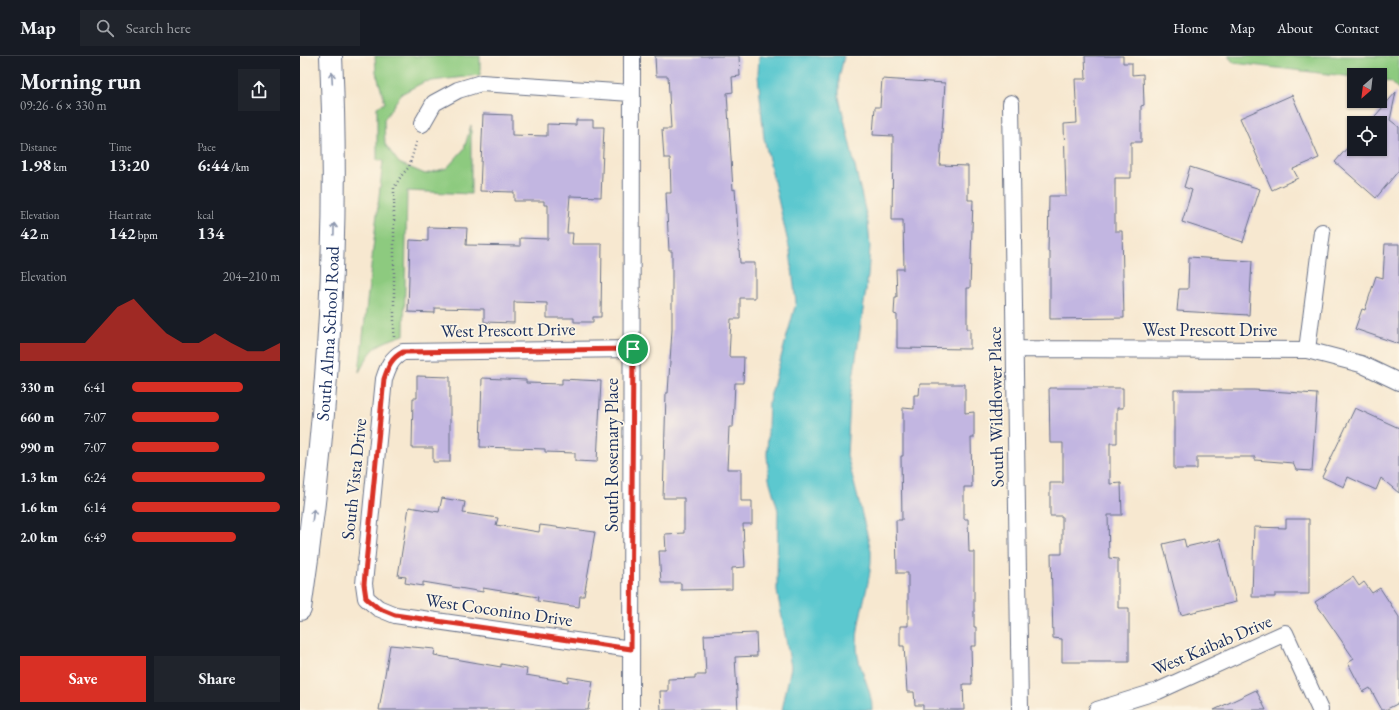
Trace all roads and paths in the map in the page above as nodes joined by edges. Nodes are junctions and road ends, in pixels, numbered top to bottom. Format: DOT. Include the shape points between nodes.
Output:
graph roads {
  1 [pos="331,56"];
  2 [pos="632,56"];
  3 [pos="631,93"];
  4 [pos="1011,103"];
  5 [pos="422,124"];
  6 [pos="1322,232"];
  7 [pos="633,349"];
  8 [pos="1015,349"];
  9 [pos="1307,350"];
  10 [pos="393,359"];
  11 [pos="1399,382"];
  12 [pos="366,598"];
  13 [pos="300,609"];
  14 [pos="631,649"];
  15 [pos="631,710"];
  16 [pos="1020,710"];
  17 [pos="1098,710"];
  18 [pos="1320,710"];
  13 -- 1 [label="main road, South Alma School Road, one-way" via="317,487 332,282 334,198"];
  2 -- 3 [label="street, South Rosemary Place"];
  3 -- 5 [label="street" via="481,83 458,90 434,103"];
  3 -- 7 [label="street, South Rosemary Place"];
  4 -- 8 [label="street, South Wildflower Place"];
  5 -- 10 [label="path" via="409,167 394,188"];
  6 -- 9 [label="street"];
  7 -- 10 [label="street, West Prescott Drive" via="403,352"];
  7 -- 14 [label="street, South Rosemary Place"];
  8 -- 9 [label="street, West Prescott Drive"];
  8 -- 16 [label="street, South Wildflower Place"];
  9 -- 11 [label="street, West Prescott Drive" via="1360,364"];
  10 -- 12 [label="street, South Vista Drive" via="384,379 382,395 364,584"];
  12 -- 14 [label="street, West Coconino Drive" via="378,608 395,615"];
  14 -- 15 [label="street, South Rosemary Place"];
  17 -- 18 [label="street, West Kaibab Drive" via="1158,691 1285,633"];
}
